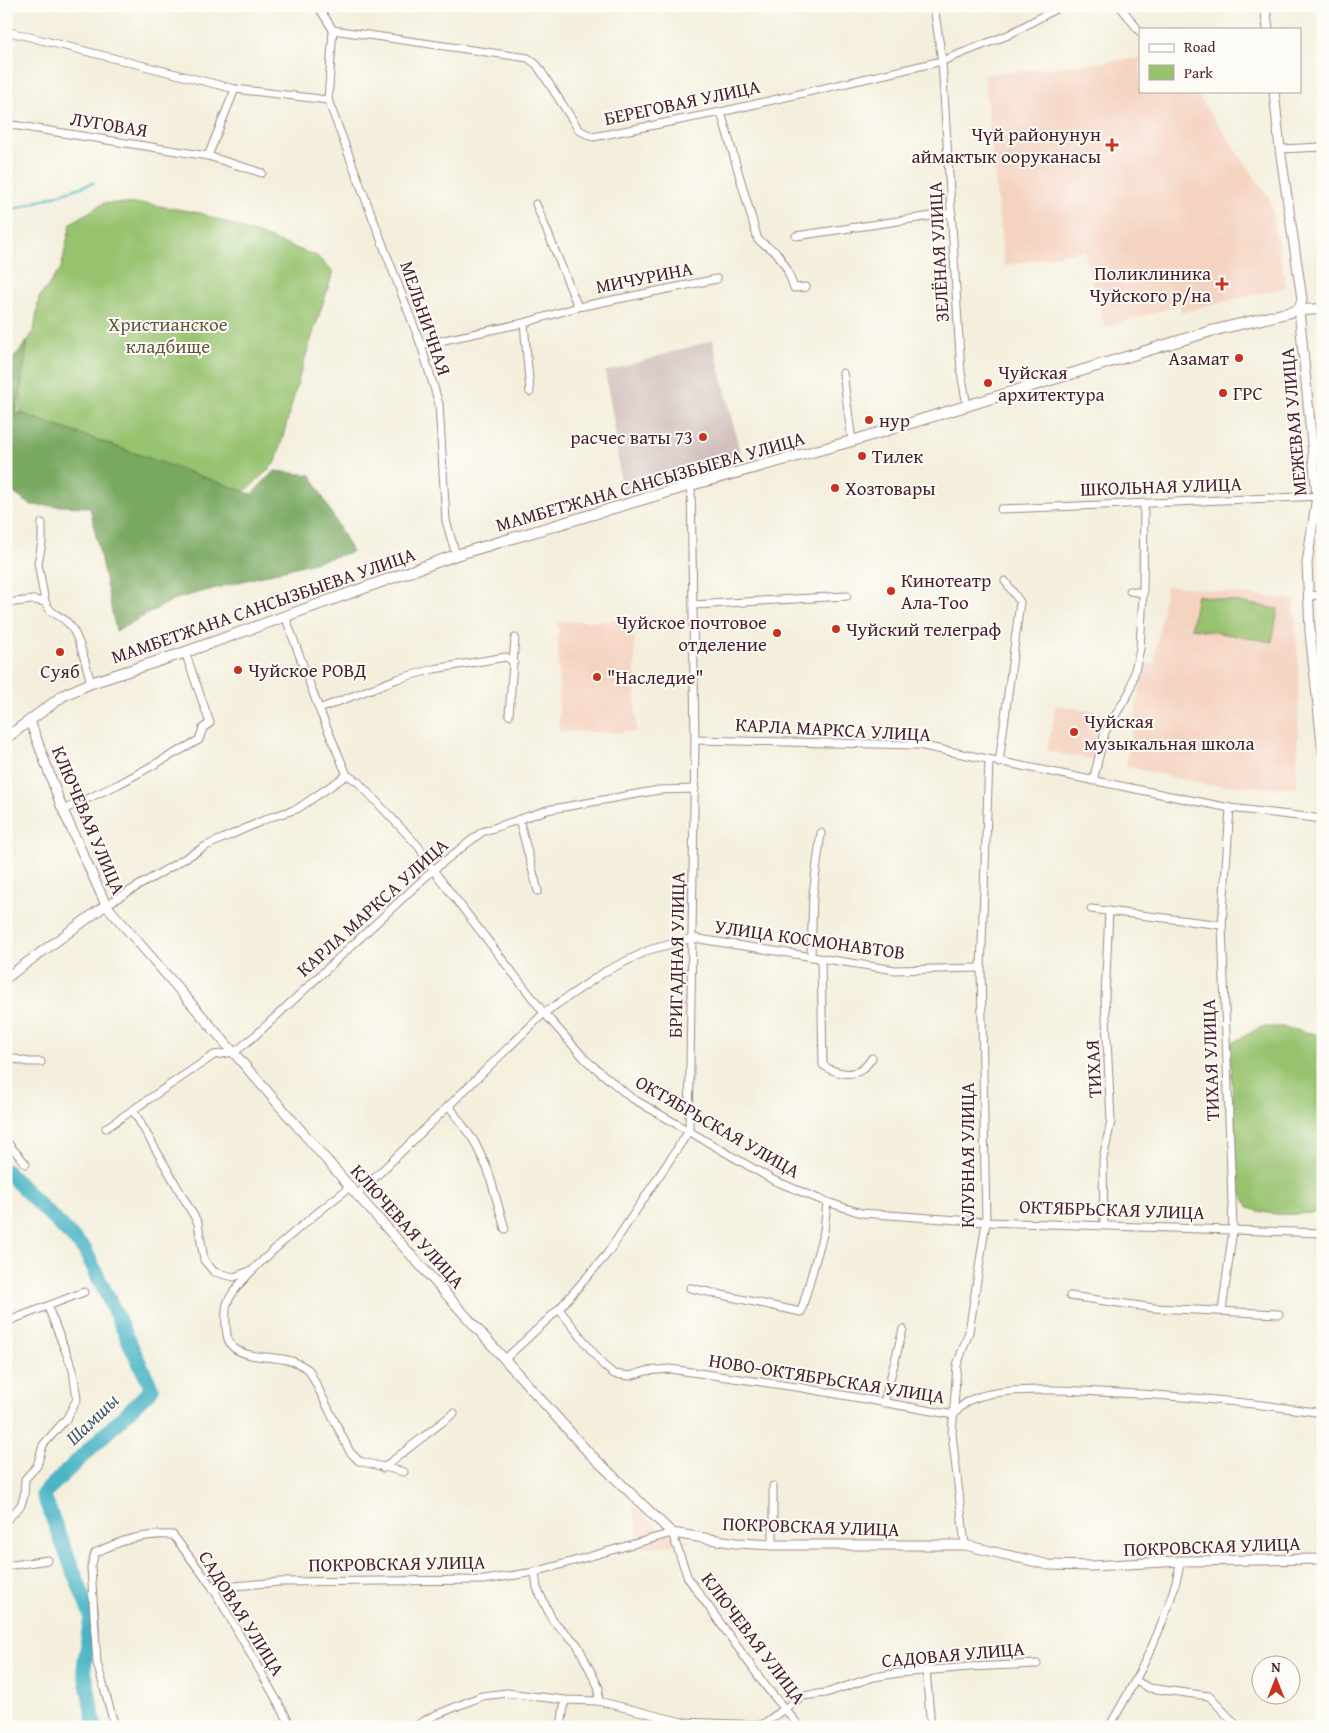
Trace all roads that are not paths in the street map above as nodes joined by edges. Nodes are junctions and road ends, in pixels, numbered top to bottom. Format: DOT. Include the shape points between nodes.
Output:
graph roads {
  1 [pos="318,6"];
  2 [pos="934,6"];
  3 [pos="1061,6"];
  4 [pos="1120,6"];
  5 [pos="1265,6"];
  6 [pos="1268,28"];
  7 [pos="333,30"];
  8 [pos="6,31"];
  9 [pos="1139,31"];
  10 [pos="942,62"];
  11 [pos="235,89"];
  12 [pos="1274,92"];
  13 [pos="328,100"];
  14 [pos="721,112"];
  15 [pos="6,124"];
  16 [pos="1323,147"];
  17 [pos="1280,149"];
  18 [pos="208,156"];
  19 [pos="262,173"];
  20 [pos="536,204"];
  21 [pos="952,213"];
  22 [pos="796,236"];
  23 [pos="717,279"];
  24 [pos="806,287"];
  25 [pos="578,307"];
  26 [pos="1323,309"];
  27 [pos="1299,310"];
  28 [pos="524,323"];
  29 [pos="421,345"];
  30 [pos="843,373"];
  31 [pos="530,392"];
  32 [pos="967,406"];
  33 [pos="852,441"];
  34 [pos="691,485"];
  35 [pos="1320,496"];
  36 [pos="1144,503"];
  37 [pos="1001,509"];
  38 [pos="42,523"];
  39 [pos="456,556"];
  40 [pos="1005,581"];
  41 [pos="1130,591"];
  42 [pos="1143,593"];
  43 [pos="1309,595"];
  44 [pos="847,596"];
  45 [pos="1323,596"];
  46 [pos="46,602"];
  47 [pos="6,603"];
  48 [pos="693,605"];
  49 [pos="285,616"];
  50 [pos="515,638"];
  51 [pos="185,652"];
  52 [pos="514,662"];
  53 [pos="91,683"];
  54 [pos="319,709"];
  55 [pos="509,715"];
  56 [pos="30,721"];
  57 [pos="6,738"];
  58 [pos="695,740"];
  59 [pos="1323,740"];
  60 [pos="1323,752"];
  61 [pos="989,761"];
  62 [pos="999,763"];
  63 [pos="347,775"];
  64 [pos="1093,781"];
  65 [pos="695,789"];
  66 [pos="1230,808"];
  67 [pos="63,810"];
  68 [pos="519,819"];
  69 [pos="1323,819"];
  70 [pos="821,833"];
  71 [pos="433,870"];
  72 [pos="538,890"];
  73 [pos="106,905"];
  74 [pos="1091,909"];
  75 [pos="1109,910"];
  76 [pos="1222,925"];
  77 [pos="693,938"];
  78 [pos="811,957"];
  79 [pos="821,959"];
  80 [pos="981,968"];
  81 [pos="8,975"];
  82 [pos="544,1013"];
  83 [pos="235,1052"];
  84 [pos="6,1057"];
  85 [pos="872,1058"];
  86 [pos="41,1062"];
  87 [pos="449,1106"];
  88 [pos="133,1110"];
  89 [pos="106,1128"];
  90 [pos="689,1131"];
  91 [pos="6,1141"];
  92 [pos="26,1164"];
  93 [pos="350,1187"];
  94 [pos="358,1194"];
  95 [pos="827,1202"];
  96 [pos="986,1222"];
  97 [pos="1104,1225"];
  98 [pos="505,1229"];
  99 [pos="1232,1229"];
  100 [pos="1323,1233"];
  101 [pos="250,1271"];
  102 [pos="690,1288"];
  103 [pos="84,1292"];
  104 [pos="1070,1296"];
  105 [pos="48,1307"];
  106 [pos="559,1309"];
  107 [pos="1222,1311"];
  108 [pos="1279,1314"];
  109 [pos="6,1322"];
  110 [pos="903,1329"];
  111 [pos="505,1359"];
  112 [pos="884,1402"];
  113 [pos="454,1413"];
  114 [pos="1323,1413"];
  115 [pos="954,1415"];
  116 [pos="383,1468"];
  117 [pos="404,1472"];
  118 [pos="773,1486"];
  119 [pos="6,1521"];
  120 [pos="672,1533"];
  121 [pos="772,1545"];
  122 [pos="964,1545"];
  123 [pos="1323,1559"];
  124 [pos="48,1560"];
  125 [pos="1181,1561"];
  126 [pos="6,1566"];
  127 [pos="535,1572"];
  128 [pos="213,1588"];
  129 [pos="1037,1664"];
  130 [pos="926,1670"];
  131 [pos="1136,1681"];
  132 [pos="565,1700"];
  133 [pos="598,1701"];
  134 [pos="784,1707"];
  135 [pos="115,1727"];
  136 [pos="292,1727"];
  137 [pos="414,1727"];
  138 [pos="561,1727"];
  139 [pos="800,1727"];
  140 [pos="931,1727"];
  141 [pos="1109,1727"];
  142 [pos="1238,1727"];
  1 -- 7 [label="street"];
  2 -- 10 [label="street, ЗЕЛЁНАЯ УЛИЦА"];
  3 -- 10 [label="street, БЕРЕГОВАЯ УЛИЦА" via="1008,34"];
  4 -- 9 [label="street"];
  5 -- 6 [label="street"];
  7 -- 13 [label="street, МЕЛЬНИЧНАЯ"];
  7 -- 14 [label="street, БЕРЕГОВАЯ УЛИЦА" via="528,58 537,65 579,130 593,137"];
  8 -- 11 [label="street"];
  10 -- 14 [label="street, БЕРЕГОВАЯ УЛИЦА"];
  10 -- 21 [label="street, ЗЕЛЁНАЯ УЛИЦА"];
  11 -- 13 [label="street"];
  11 -- 18 [label="street"];
  12 -- 17 [label="street, МЕЖЕВАЯ УЛИЦА"];
  13 -- 29 [label="street, МЕЛЬНИЧНАЯ"];
  14 -- 24 [label="street" via="758,240 777,254 794,288"];
  15 -- 18 [label="street, ЛУГОВАЯ"];
  16 -- 17 [label="street"];
  17 -- 27 [label="street, МЕЖЕВАЯ УЛИЦА" via="1302,300"];
  18 -- 19 [label="street, ЛУГОВАЯ"];
  20 -- 25 [label="street, МИЧУРИНА"];
  21 -- 22 [label="street"];
  21 -- 32 [label="street, ЗЕЛЁНАЯ УЛИЦА" via="961,372"];
  23 -- 25 [label="street, МИЧУРИНА"];
  25 -- 28 [label="street, МИЧУРИНА"];
  26 -- 27 [label="main road, МАМБЕТЖАНА САНСЫЗБЫЕВА УЛИЦА"];
  27 -- 32 [label="main road, МАМБЕТЖАНА САНСЫЗБЫЕВА УЛИЦА" via="1211,331"];
  27 -- 35 [label="street, МЕЖЕВАЯ УЛИЦА"];
  28 -- 29 [label="street, МИЧУРИНА"];
  28 -- 31 [label="street"];
  29 -- 39 [label="street, МЕЛЬНИЧНАЯ" via="439,404 446,521"];
  30 -- 33 [label="street"];
  32 -- 33 [label="main road, МАМБЕТЖАНА САНСЫЗБЫЕВА УЛИЦА"];
  33 -- 34 [label="main road, МАМБЕТЖАНА САНСЫЗБЫЕВА УЛИЦА"];
  34 -- 39 [label="main road, МАМБЕТЖАНА САНСЫЗБЫЕВА УЛИЦА"];
  34 -- 48 [label="street, БРИГАДНАЯ УЛИЦА"];
  35 -- 36 [label="street, ШКОЛЬНАЯ УЛИЦА"];
  35 -- 43 [label="street, МЕЖЕВАЯ УЛИЦА" via="1307,563"];
  36 -- 37 [label="street, ШКОЛЬНАЯ УЛИЦА"];
  36 -- 42 [label="street"];
  38 -- 46 [label="street" via="38,563"];
  39 -- 49 [label="main road, МАМБЕТЖАНА САНСЫЗБЫЕВА УЛИЦА"];
  40 -- 62 [label="street" via="1020,602"];
  41 -- 42 [label="street"];
  42 -- 64 [label="street" via="1140,649 1130,691 1105,732"];
  43 -- 45 [label="street"];
  43 -- 59 [label="street, МЕЖЕВАЯ УЛИЦА"];
  44 -- 48 [label="street"];
  46 -- 47 [label="street"];
  46 -- 53 [label="street" via="51,612 68,624 83,653"];
  48 -- 58 [label="street, БРИГАДНАЯ УЛИЦА"];
  49 -- 51 [label="main road, МАМБЕТЖАНА САНСЫЗБЫЕВА УЛИЦА"];
  49 -- 54 [label="street, ОКТЯБРЬСКАЯ УЛИЦА"];
  50 -- 52 [label="street"];
  51 -- 53 [label="main road, МАМБЕТЖАНА САНСЫЗБЫЕВА УЛИЦА"];
  51 -- 67 [label="street" via="210,723 203,728 199,740 119,784"];
  52 -- 54 [label="street" via="506,658 434,669 397,679"];
  52 -- 55 [label="street"];
  53 -- 56 [label="main road, МАМБЕТЖАНА САНСЫЗБЫЕВА УЛИЦА" via="64,695"];
  54 -- 63 [label="street, ОКТЯБРЬСКАЯ УЛИЦА"];
  56 -- 57 [label="main road, МАМБЕТЖАНА САНСЫЗБЫЕВА УЛИЦА"];
  56 -- 67 [label="street, КЛЮЧЕВАЯ УЛИЦА"];
  58 -- 61 [label="street, КАРЛА МАРКСА УЛИЦА" via="918,746"];
  58 -- 65 [label="street, БРИГАДНАЯ УЛИЦА"];
  59 -- 60 [label="street, МЕЖЕВАЯ УЛИЦА"];
  61 -- 62 [label="street, КАРЛА МАРКСА УЛИЦА"];
  61 -- 80 [label="street, КЛУБНАЯ УЛИЦА"];
  62 -- 64 [label="street, КАРЛА МАРКСА УЛИЦА"];
  63 -- 71 [label="street, ОКТЯБРЬСКАЯ УЛИЦА" via="358,782 419,847"];
  63 -- 73 [label="street" via="297,809 206,846"];
  64 -- 66 [label="street, КАРЛА МАРКСА УЛИЦА"];
  65 -- 68 [label="street, КАРЛА МАРКСА УЛИЦА" via="622,795"];
  65 -- 77 [label="street, БРИГАДНАЯ УЛИЦА"];
  66 -- 69 [label="street, КАРЛА МАРКСА УЛИЦА"];
  66 -- 76 [label="street, ТИХАЯ УЛИЦА"];
  67 -- 73 [label="street, КЛЮЧЕВАЯ УЛИЦА"];
  68 -- 71 [label="street, КАРЛА МАРКСА УЛИЦА" via="482,832"];
  68 -- 72 [label="street"];
  70 -- 78 [label="street" via="813,894"];
  71 -- 82 [label="street, ОКТЯБРЬСКАЯ УЛИЦА"];
  71 -- 83 [label="street, КАРЛА МАРКСА УЛИЦА"];
  73 -- 81 [label="street"];
  73 -- 83 [label="street, КЛЮЧЕВАЯ УЛИЦА"];
  74 -- 75 [label="street"];
  75 -- 76 [label="street"];
  75 -- 97 [label="street, ТИХАЯ" via="1105,998 1112,1121 1103,1159"];
  76 -- 99 [label="street, ТИХАЯ УЛИЦА"];
  77 -- 78 [label="street, УЛИЦА КОСМОНАВТОВ"];
  77 -- 82 [label="street" via="650,950 606,971"];
  77 -- 90 [label="street, БРИГАДНАЯ УЛИЦА"];
  78 -- 79 [label="street, УЛИЦА КОСМОНАВТОВ"];
  79 -- 80 [label="street, УЛИЦА КОСМОНАВТОВ" via="895,970"];
  79 -- 85 [label="street" via="823,1065 830,1070 847,1073 861,1070"];
  80 -- 96 [label="street, КЛУБНАЯ УЛИЦА"];
  82 -- 87 [label="street"];
  82 -- 90 [label="street, ОКТЯБРЬСКАЯ УЛИЦА" via="586,1060 630,1097"];
  83 -- 88 [label="street, КАРЛА МАРКСА УЛИЦА" via="214,1055"];
  83 -- 93 [label="street, КЛЮЧЕВАЯ УЛИЦА"];
  84 -- 86 [label="street" via="16,1061"];
  87 -- 94 [label="street"];
  87 -- 98 [label="street" via="474,1141 488,1170"];
  88 -- 89 [label="street, КАРЛА МАРКСА УЛИЦА"];
  88 -- 101 [label="street" via="198,1223 204,1260 214,1272 234,1277"];
  90 -- 95 [label="street, ОКТЯБРЬСКАЯ УЛИЦА" via="773,1180"];
  90 -- 106 [label="street" via="606,1254"];
  91 -- 92 [label="street"];
  93 -- 94 [label="street, КЛЮЧЕВАЯ УЛИЦА"];
  93 -- 101 [label="street"];
  94 -- 111 [label="street, КЛЮЧЕВАЯ УЛИЦА"];
  95 -- 96 [label="street, ОКТЯБРЬСКАЯ УЛИЦА" via="861,1213"];
  95 -- 102 [label="street" via="824,1231 801,1312"];
  96 -- 97 [label="street, ОКТЯБРЬСКАЯ УЛИЦА"];
  96 -- 115 [label="street, КЛУБНАЯ УЛИЦА" via="969,1332 957,1365"];
  97 -- 99 [label="street, ОКТЯБРЬСКАЯ УЛИЦА"];
  99 -- 100 [label="street, ОКТЯБРЬСКАЯ УЛИЦА"];
  99 -- 107 [label="street, ТИХАЯ УЛИЦА"];
  101 -- 116 [label="street" via="227,1303 227,1339 234,1348 287,1358 309,1370 350,1452 359,1461"];
  103 -- 105 [label="street"];
  104 -- 107 [label="street" via="1154,1308"];
  105 -- 109 [label="street"];
  105 -- 119 [label="street" via="73,1370 77,1399 67,1418 43,1445 37,1466 25,1479 20,1505"];
  106 -- 111 [label="street"];
  106 -- 112 [label="street, НОВО-ОКТЯБРЬСКАЯ УЛИЦА" via="603,1365 614,1374 630,1376 670,1369"];
  107 -- 108 [label="street"];
  110 -- 112 [label="street"];
  111 -- 120 [label="street, КЛЮЧЕВАЯ УЛИЦА" via="587,1451"];
  112 -- 115 [label="street, НОВО-ОКТЯБРЬСКАЯ УЛИЦА"];
  113 -- 116 [label="street"];
  114 -- 115 [label="street, НОВО-ОКТЯБРЬСКАЯ УЛИЦА" via="1252,1403 1066,1390 981,1396 962,1404"];
  115 -- 122 [label="street, КЛУБНАЯ УЛИЦА" via="952,1434"];
  116 -- 117 [label="street"];
  118 -- 121 [label="street"];
  120 -- 121 [label="street, ПОКРОВСКАЯ УЛИЦА"];
  120 -- 127 [label="street, ПОКРОВСКАЯ УЛИЦА"];
  120 -- 134 [label="street, КЛЮЧЕВАЯ УЛИЦА" via="688,1578"];
  121 -- 122 [label="street, ПОКРОВСКАЯ УЛИЦА"];
  122 -- 125 [label="street, ПОКРОВСКАЯ УЛИЦА" via="1049,1565"];
  123 -- 125 [label="street, ПОКРОВСКАЯ УЛИЦА"];
  124 -- 126 [label="street"];
  125 -- 131 [label="street" via="1168,1610"];
  127 -- 128 [label="street, ПОКРОВСКАЯ УЛИЦА" via="484,1580 279,1582"];
  127 -- 133 [label="street" via="537,1588 553,1621 577,1644 599,1688"];
  128 -- 135 [label="street, САДОВАЯ УЛИЦА" via="173,1535 154,1534 127,1540 95,1553 91,1567 97,1663"];
  128 -- 136 [label="street, САДОВАЯ УЛИЦА"];
  129 -- 130 [label="street, САДОВАЯ УЛИЦА"];
  130 -- 134 [label="street, САДОВАЯ УЛИЦА" via="874,1677 826,1693 802,1696"];
  130 -- 140 [label="street"];
  131 -- 141 [label="street"];
  131 -- 142 [label="street" via="1149,1688 1209,1696"];
  132 -- 133 [label="street, САДОВАЯ УЛИЦА"];
  132 -- 137 [label="street, САДОВАЯ УЛИЦА" via="507,1693 482,1696"];
  132 -- 138 [label="street"];
  133 -- 134 [label="street, САДОВАЯ УЛИЦА" via="682,1722 762,1725"];
  134 -- 139 [label="street, КЛЮЧЕВАЯ УЛИЦА"];
}
